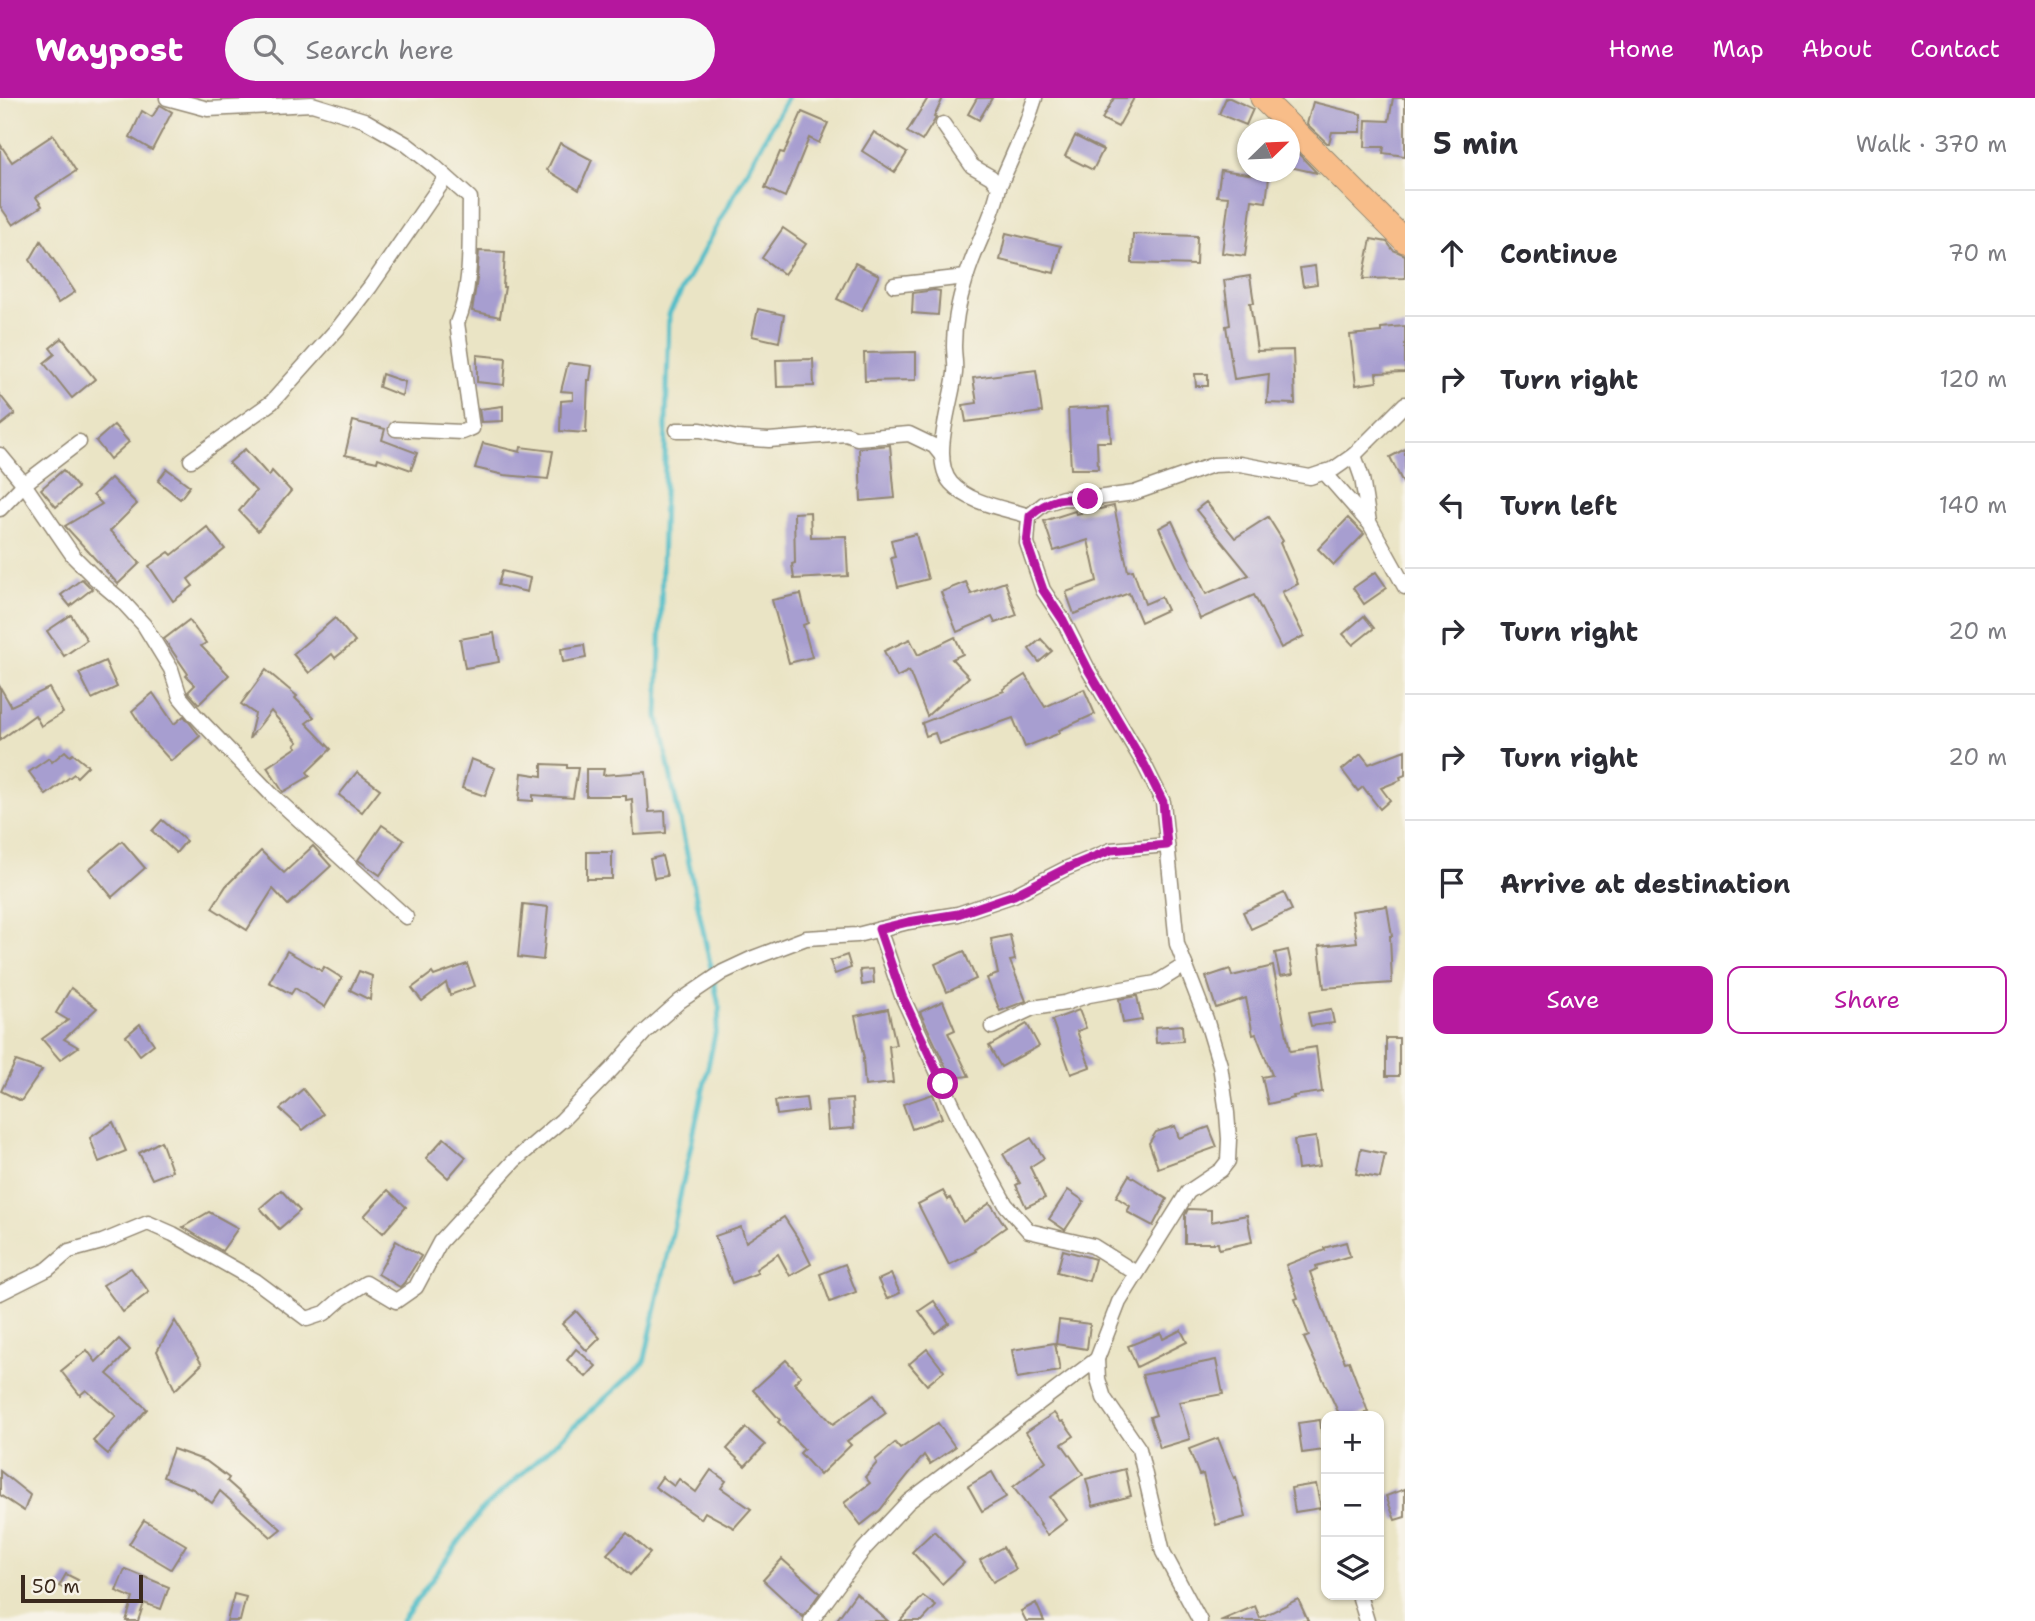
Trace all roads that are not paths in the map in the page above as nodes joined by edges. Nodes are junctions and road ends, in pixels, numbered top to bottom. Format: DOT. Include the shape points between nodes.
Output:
graph roads {
  1 [pos="167,98"];
  2 [pos="1035,98"];
  3 [pos="1262,98"];
  4 [pos="943,124"];
  5 [pos="446,177"];
  6 [pos="999,187"];
  7 [pos="1405,241"];
  8 [pos="966,277"];
  9 [pos="894,285"];
  10 [pos="1405,404"];
  11 [pos="396,429"];
  12 [pos="677,430"];
  13 [pos="79,442"];
  14 [pos="0,455"];
  15 [pos="1353,455"];
  16 [pos="943,456"];
  17 [pos="191,460"];
  18 [pos="1324,472"];
  19 [pos="24,484"];
  20 [pos="0,509"];
  21 [pos="1030,516"];
  22 [pos="1369,522"];
  23 [pos="1405,587"];
  24 [pos="1167,845"];
  25 [pos="406,917"];
  26 [pos="879,929"];
  27 [pos="1185,964"];
  28 [pos="992,1027"];
  29 [pos="1136,1273"];
  30 [pos="0,1293"];
  31 [pos="1097,1359"];
  32 [pos="1361,1600"];
  33 [pos="811,1621"];
  34 [pos="1200,1621"];
  35 [pos="1367,1621"];
  1 -- 5 [label="street" via="208,109 312,104 364,120 406,144"];
  2 -- 6 [label="street"];
  3 -- 7 [label="highway"];
  4 -- 6 [label="street" via="972,166"];
  5 -- 11 [label="street" via="470,198 467,285 457,323 472,428 462,432"];
  5 -- 17 [label="street" via="339,327 271,402"];
  6 -- 8 [label="street"];
  8 -- 9 [label="street"];
  8 -- 16 [label="street" via="956,318 955,371"];
  10 -- 15 [label="street"];
  12 -- 16 [label="street" via="769,440 908,434 934,446"];
  13 -- 19 [label="street"];
  14 -- 19 [label="street"];
  15 -- 18 [label="street"];
  15 -- 22 [label="street"];
  16 -- 21 [label="street" via="950,482 969,497"];
  18 -- 21 [label="street" via="1310,477 1240,464 1213,465 1134,493 1063,498 1044,504"];
  18 -- 22 [label="street"];
  19 -- 20 [label="street"];
  19 -- 25 [label="street" via="74,557 144,625 172,669 180,697 195,715 272,795"];
  21 -- 24 [label="street" via="1027,544 1043,590 1163,802"];
  22 -- 23 [label="street"];
  24 -- 26 [label="street" via="1111,850 1014,895 958,914"];
  24 -- 27 [label="street" via="1177,944"];
  26 -- 29 [label="street" via="902,996 962,1125 1006,1205 1030,1231 1093,1246"];
  26 -- 30 [label="street" via="806,938 723,972 681,1001 645,1032 562,1120 514,1161 440,1242 416,1287 396,1301 366,1283 326,1313 307,1319 256,1281 148,1223 69,1251 48,1269"];
  27 -- 28 [label="street" via="1156,982 1032,1008"];
  27 -- 29 [label="street" via="1220,1065 1228,1161 1188,1192"];
  29 -- 31 [label="street" via="1119,1302"];
  31 -- 33 [label="street" via="908,1502 864,1549"];
  31 -- 34 [label="street" via="1104,1398 1139,1449 1163,1552"];
  32 -- 35 [label="street"];
}
